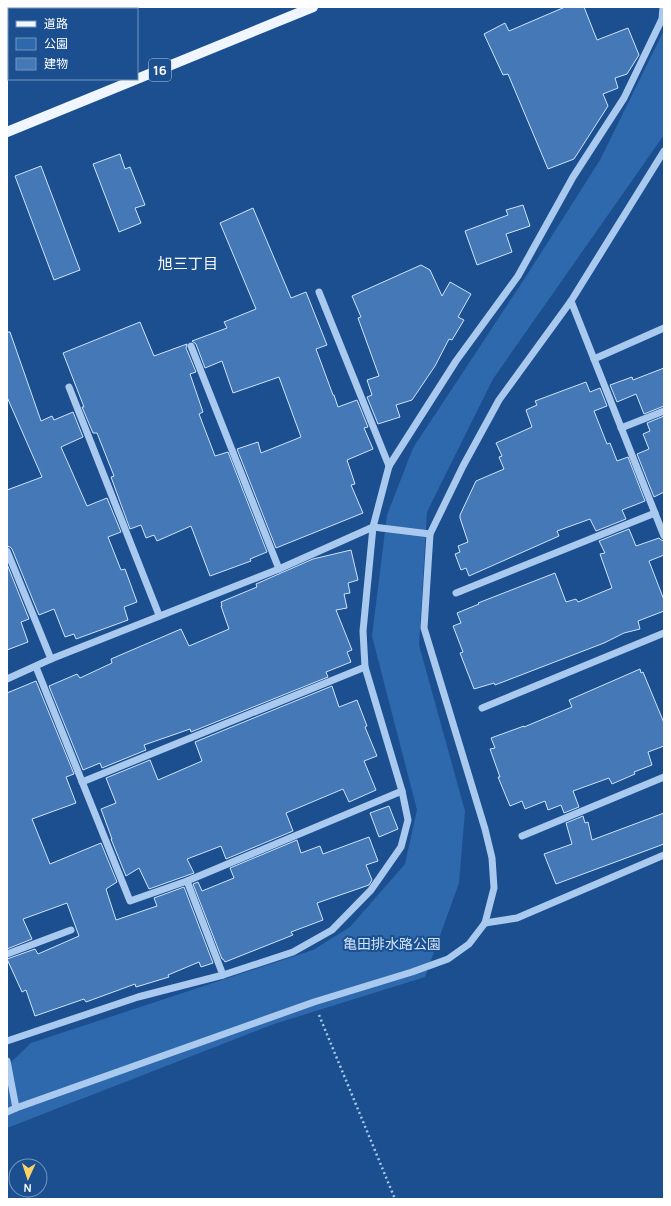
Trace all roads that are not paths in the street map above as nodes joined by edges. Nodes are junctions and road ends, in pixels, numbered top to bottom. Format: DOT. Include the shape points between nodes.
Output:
graph roads {
  1 [pos="313,7"];
  2 [pos="663,7"];
  3 [pos="138,78"];
  4 [pos="134,80"];
  5 [pos="7,132"];
  6 [pos="664,151"];
  7 [pos="320,292"];
  8 [pos="572,302"];
  9 [pos="664,328"];
  10 [pos="191,346"];
  11 [pos="594,358"];
  12 [pos="69,387"];
  13 [pos="664,411"];
  14 [pos="622,428"];
  15 [pos="389,466"];
  16 [pos="655,513"];
  17 [pos="373,526"];
  18 [pos="430,534"];
  19 [pos="664,536"];
  20 [pos="7,551"];
  21 [pos="278,569"];
  22 [pos="456,592"];
  23 [pos="159,615"];
  24 [pos="664,633"];
  25 [pos="51,659"];
  26 [pos="365,666"];
  27 [pos="36,667"];
  28 [pos="7,679"];
  29 [pos="482,708"];
  30 [pos="664,776"];
  31 [pos="82,782"];
  32 [pos="402,791"];
  33 [pos="522,836"];
  34 [pos="664,855"];
  35 [pos="187,881"];
  36 [pos="485,923"];
  37 [pos="71,930"];
  38 [pos="7,954"];
  39 [pos="223,975"];
  40 [pos="7,1041"];
  41 [pos="7,1061"];
  42 [pos="16,1108"];
  43 [pos="7,1112"];
  1 -- 3 [label="main road, 16"];
  2 -- 15 [label="street" via="662,19 624,98 573,177 518,276 456,361"];
  4 -- 5 [label="main road, 16"];
  6 -- 8 [label="street"];
  7 -- 15 [label="street"];
  8 -- 11 [label="street"];
  8 -- 18 [label="street" via="499,400 462,466"];
  9 -- 11 [label="street"];
  10 -- 21 [label="street"];
  11 -- 14 [label="street"];
  12 -- 23 [label="street"];
  13 -- 14 [label="street"];
  14 -- 16 [label="street"];
  15 -- 17 [label="street"];
  16 -- 19 [label="street"];
  16 -- 22 [label="street"];
  17 -- 18 [label="street"];
  17 -- 21 [label="street"];
  17 -- 26 [label="street" via="363,630"];
  18 -- 36 [label="street" via="424,628 492,858 494,888"];
  20 -- 25 [label="street"];
  21 -- 23 [label="street"];
  23 -- 25 [label="street"];
  24 -- 29 [label="street"];
  25 -- 27 [label="street"];
  26 -- 31 [label="street"];
  26 -- 32 [label="street"];
  27 -- 28 [label="street"];
  27 -- 31 [label="street"];
  30 -- 33 [label="street"];
  31 -- 35 [label="street" via="130,901"];
  32 -- 35 [label="street"];
  32 -- 39 [label="street" via="408,820 401,846 371,890 338,924 293,952"];
  34 -- 36 [label="street" via="517,918"];
  35 -- 39 [label="street"];
  36 -- 42 [label="street" via="469,944 448,959 314,1002"];
  37 -- 38 [label="street"];
  39 -- 40 [label="street" via="138,998"];
  41 -- 42 [label="street"];
  42 -- 43 [label="street"];
}
